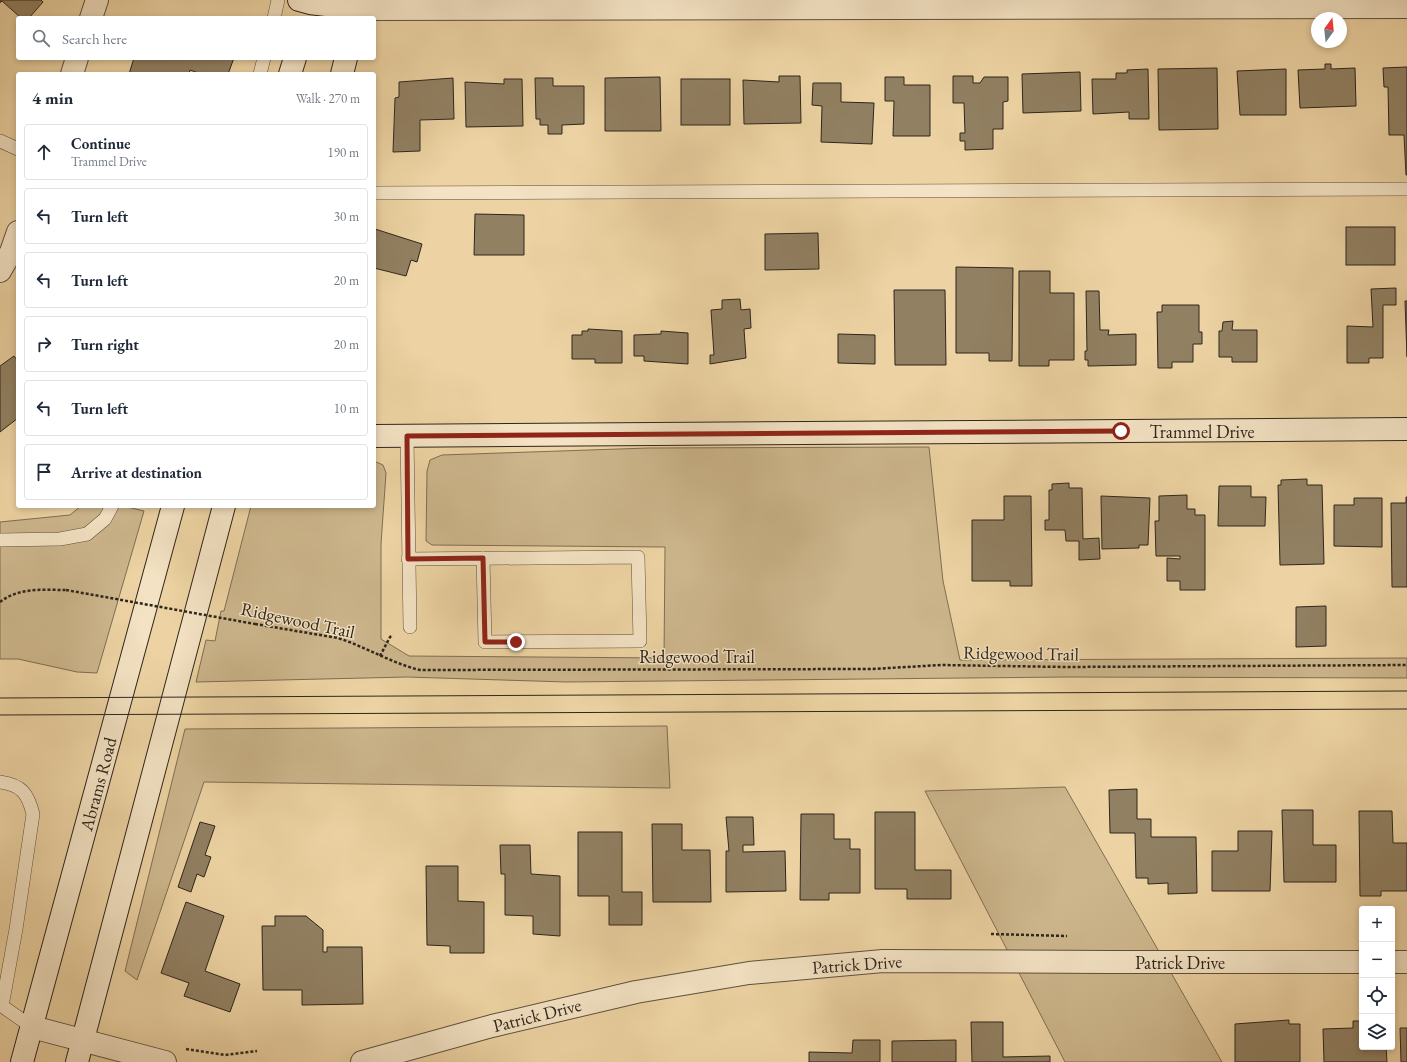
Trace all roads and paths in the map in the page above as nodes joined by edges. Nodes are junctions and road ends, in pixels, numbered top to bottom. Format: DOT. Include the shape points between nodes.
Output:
graph roads {
  1 [pos="97,0"];
  2 [pos="278,0"];
  3 [pos="823,4"];
  4 [pos="1058,4"];
  5 [pos="306,5"];
  6 [pos="1407,7"];
  7 [pos="359,9"];
  8 [pos="92,16"];
  9 [pos="274,16"];
  10 [pos="76,60"];
  11 [pos="264,60"];
  12 [pos="294,60"];
  13 [pos="346,60"];
  14 [pos="73,72"];
  15 [pos="260,72"];
  16 [pos="291,72"];
  17 [pos="342,72"];
  18 [pos="0,142"];
  19 [pos="16,148"];
  20 [pos="1407,189"];
  21 [pos="376,193"];
  22 [pos="16,238"];
  23 [pos="0,271"];
  24 [pos="1407,430"];
  25 [pos="376,436"];
  26 [pos="407,436"];
  27 [pos="111,508"];
  28 [pos="172,508"];
  29 [pos="223,508"];
  30 [pos="0,540"];
  31 [pos="483,558"];
  32 [pos="408,559"];
  33 [pos="0,602"];
  34 [pos="410,627"];
  35 [pos="1407,665"];
  36 [pos="0,782"];
  37 [pos="991,934"];
  38 [pos="1074,936"];
  39 [pos="1359,962"];
  40 [pos="1395,962"];
  41 [pos="1407,962"];
  42 [pos="32,1027"];
  43 [pos="83,1040"];
  44 [pos="22,1062"];
  45 [pos="76,1062"];
  46 [pos="165,1062"];
  47 [pos="362,1062"];
  1 -- 8 [label="street"];
  2 -- 9 [label="lane"];
  3 -- 4 [label="street"];
  3 -- 7 [label="street"];
  4 -- 6 [label="street"];
  5 -- 7 [label="street"];
  10 -- 14 [label="street"];
  11 -- 15 [label="lane"];
  12 -- 16 [label="street"];
  13 -- 17 [label="street"];
  18 -- 19 [label="lane"];
  20 -- 21 [label="lane"];
  22 -- 23 [label="street"];
  24 -- 26 [label="street, Trammel Drive"];
  25 -- 26 [label="street, Trammel Drive"];
  26 -- 32 [label="lane"];
  27 -- 30 [label="lane" via="105,519 87,534 60,539"];
  28 -- 42 [label="street, Abrams Road"];
  29 -- 43 [label="street"];
  31 -- 31 [label="lane" via="638,557 640,640 485,642"];
  31 -- 32 [label="lane"];
  32 -- 34 [label="lane"];
  33 -- 35 [label="path, Ridgewood Trail, bridge" via="29,590 66,590 338,638 420,670 872,669 941,664 1066,667"];
  36 -- 42 [label="lane" via="18,787 29,800 33,814 2,1006"];
  37 -- 38 [label="path"];
  39 -- 47 [label="street, Patrick Drive" via="883,961 749,973 636,992 484,1028"];
  40 -- 41 [label="street"];
  42 -- 43 [label="street"];
  42 -- 44 [label="street, Abrams Road"];
  43 -- 45 [label="street"];
  43 -- 46 [label="street"];
}
